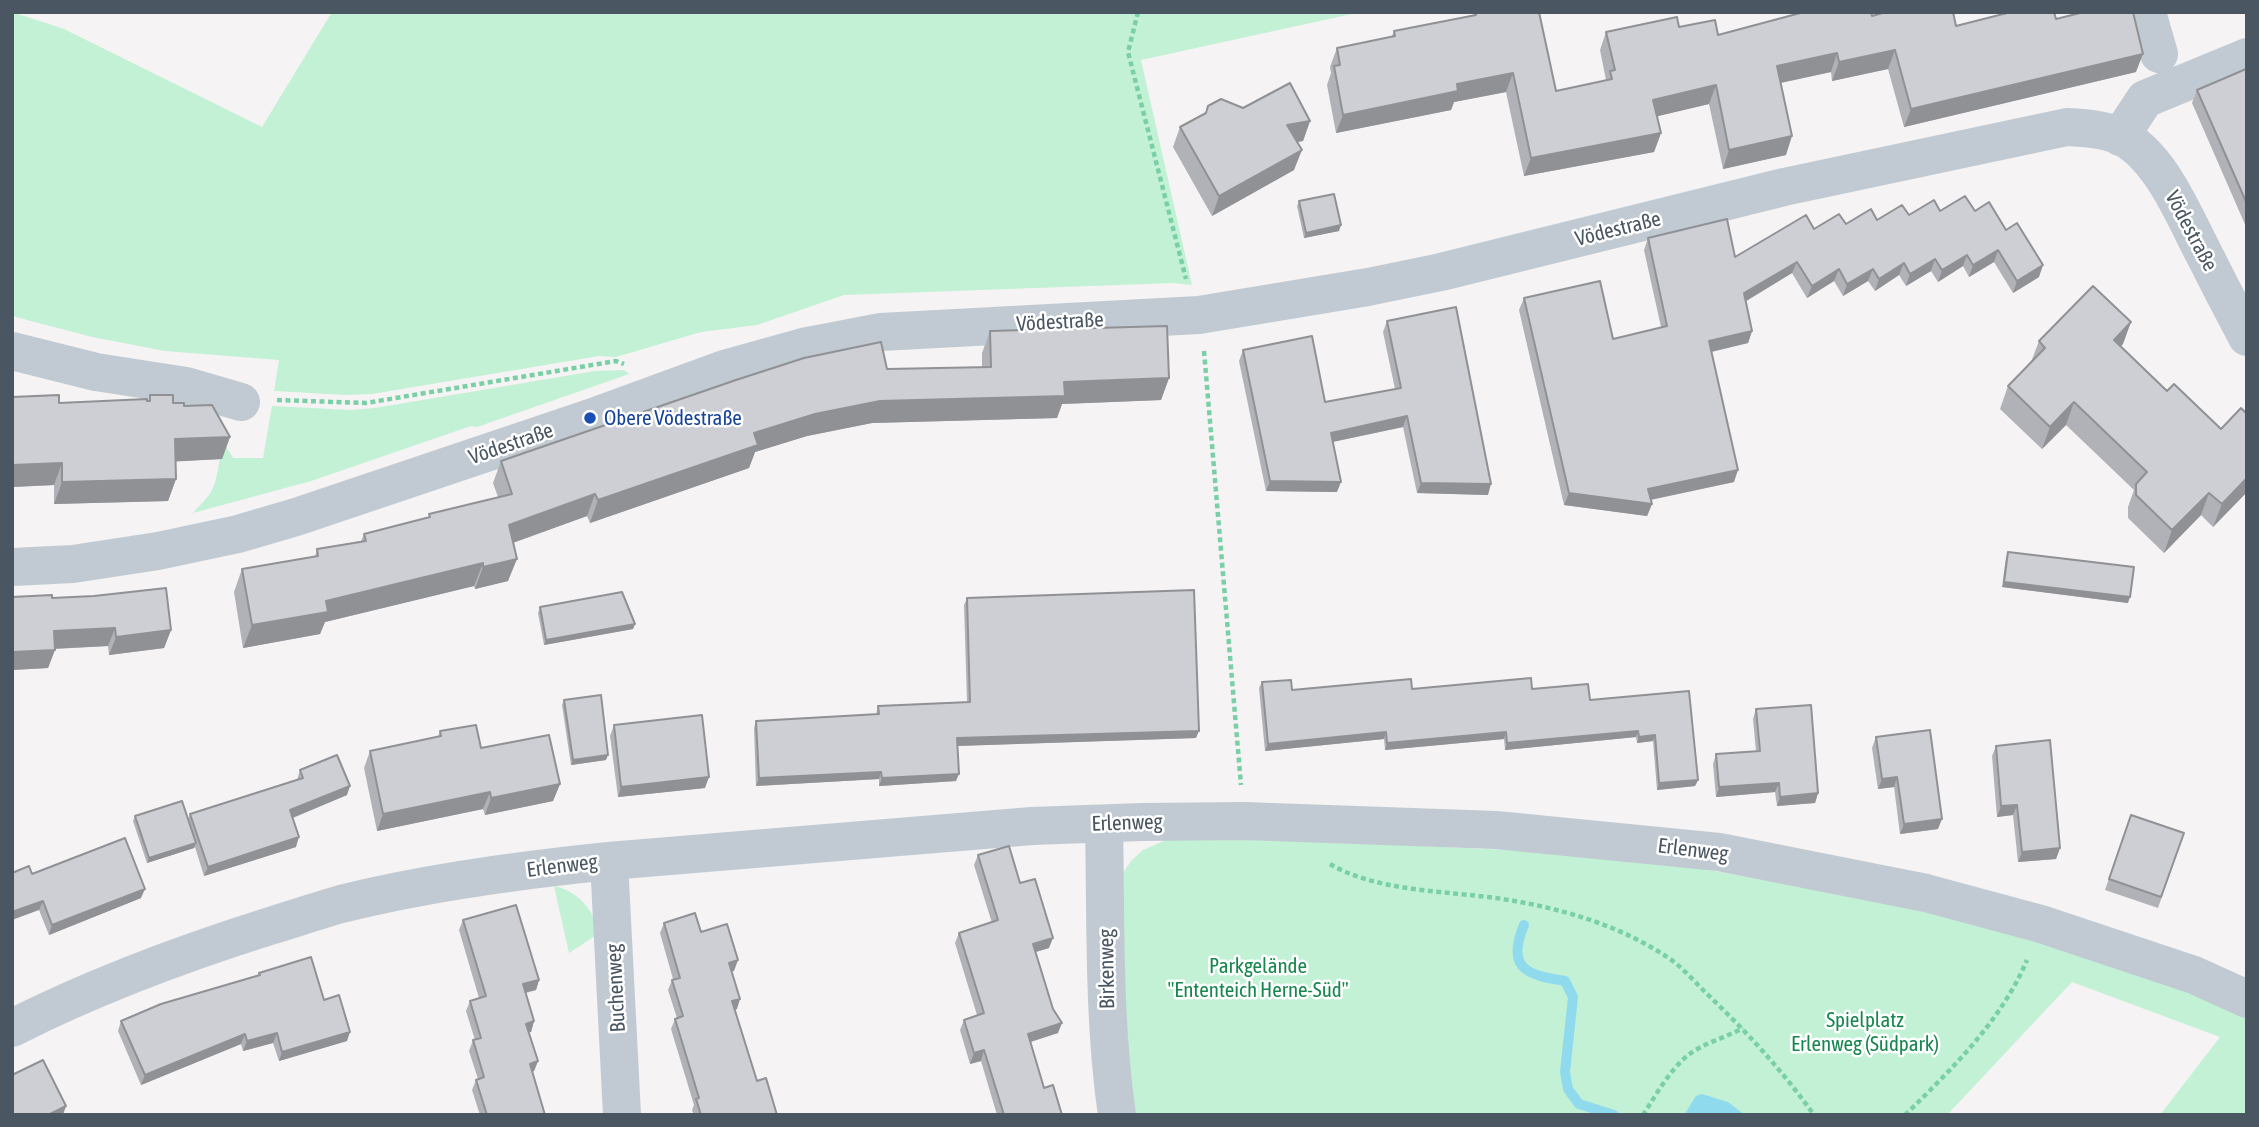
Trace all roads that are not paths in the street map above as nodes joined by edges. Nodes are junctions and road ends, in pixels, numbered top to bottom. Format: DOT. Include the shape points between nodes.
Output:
graph roads {
  1 [pos="2147,12"];
  2 [pos="2159,54"];
  3 [pos="2247,57"];
  4 [pos="2120,137"];
  5 [pos="2247,337"];
  6 [pos="12,351"];
  7 [pos="258,401"];
  8 [pos="12,567"];
  9 [pos="1104,824"];
  10 [pos="609,861"];
  11 [pos="2247,999"];
  12 [pos="12,1028"];
  13 [pos="622,1115"];
  14 [pos="1117,1115"];
  1 -- 2 [label="street"];
  3 -- 4 [label="street" via="2145,99"];
  4 -- 5 [label="street, Vödestraße" via="2142,152 2161,175"];
  4 -- 8 [label="street, Vödestraße" via="2093,128 2067,127 1784,187 1441,272 1199,315 881,332 803,346 238,534 121,557"];
  6 -- 7 [label="street" via="96,372"];
  9 -- 10 [label="street, Erlenweg"];
  9 -- 11 [label="street, Erlenweg" via="1244,821 1496,830 1719,852 1926,892 2041,924 2194,975"];
  9 -- 14 [label="street, Birkenweg" via="1107,998"];
  10 -- 12 [label="street, Erlenweg" via="424,886 341,905 122,978"];
  10 -- 13 [label="street, Buchenweg"];
}
